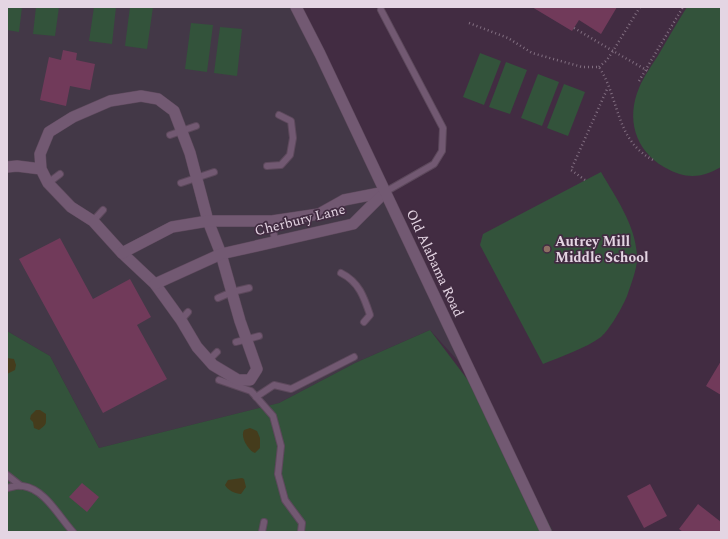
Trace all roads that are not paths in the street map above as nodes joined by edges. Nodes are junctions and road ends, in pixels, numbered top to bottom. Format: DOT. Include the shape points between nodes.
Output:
graph roads {
  1 [pos="296,7"];
  2 [pos="382,10"];
  3 [pos="279,115"];
  4 [pos="196,126"];
  5 [pos="182,131"];
  6 [pos="170,135"];
  7 [pos="267,166"];
  8 [pos="7,167"];
  9 [pos="41,169"];
  10 [pos="214,172"];
  11 [pos="60,174"];
  12 [pos="197,177"];
  13 [pos="48,183"];
  14 [pos="181,183"];
  15 [pos="385,192"];
  16 [pos="103,210"];
  17 [pos="93,221"];
  18 [pos="208,221"];
  19 [pos="272,221"];
  20 [pos="275,242"];
  21 [pos="122,253"];
  22 [pos="221,254"];
  23 [pos="341,273"];
  24 [pos="155,284"];
  25 [pos="248,288"];
  26 [pos="232,292"];
  27 [pos="218,298"];
  28 [pos="364,322"];
  29 [pos="258,336"];
  30 [pos="247,340"];
  31 [pos="236,342"];
  32 [pos="217,352"];
  33 [pos="354,357"];
  34 [pos="209,360"];
  35 [pos="219,380"];
  36 [pos="256,396"];
  37 [pos="7,475"];
  38 [pos="21,486"];
  39 [pos="7,488"];
  40 [pos="264,522"];
  41 [pos="73,532"];
  42 [pos="262,532"];
  43 [pos="301,532"];
  44 [pos="546,532"];
  1 -- 15 [label="street, Old Alabama Road"];
  2 -- 15 [label="lane" via="443,128 442,151 434,164"];
  3 -- 7 [label="lane" via="291,121 290,155 281,165"];
  4 -- 5 [label="lane"];
  5 -- 6 [label="lane"];
  5 -- 9 [label="street" via="174,111 158,99 141,96 110,101 49,132 40,154"];
  5 -- 12 [label="street"];
  8 -- 9 [label="street"];
  9 -- 13 [label="street"];
  10 -- 12 [label="lane"];
  11 -- 13 [label="lane"];
  12 -- 14 [label="lane"];
  12 -- 18 [label="street"];
  13 -- 17 [label="street" via="71,208"];
  15 -- 19 [label="street, Cherbury Lane" via="344,200 319,214"];
  15 -- 20 [label="street, Cherbury Lane" via="353,224"];
  15 -- 44 [label="street, Old Alabama Road"];
  16 -- 17 [label="lane"];
  17 -- 21 [label="street"];
  18 -- 19 [label="street, Cherbury Lane"];
  18 -- 21 [label="street, Cherbury Lane" via="172,227"];
  18 -- 22 [label="street"];
  19 -- 20 [label="lane"];
  20 -- 22 [label="street, Cherbury Lane"];
  21 -- 24 [label="street"];
  22 -- 24 [label="street, Cherbury Lane"];
  22 -- 26 [label="street"];
  23 -- 28 [label="lane" via="351,278 364,298 370,315"];
  24 -- 34 [label="street" via="185,316 197,346"];
  25 -- 26 [label="lane"];
  26 -- 27 [label="lane"];
  26 -- 30 [label="street"];
  29 -- 30 [label="lane"];
  30 -- 31 [label="lane"];
  30 -- 34 [label="street" via="257,369 250,380 238,380"];
  32 -- 34 [label="lane"];
  33 -- 36 [label="lane" via="291,389 274,385"];
  35 -- 36 [label="lane" via="251,391"];
  36 -- 43 [label="lane" via="273,416 281,446 278,474 285,500 302,523"];
  37 -- 38 [label="lane"];
  38 -- 39 [label="lane"];
  38 -- 41 [label="lane" via="32,489 48,500"];
  40 -- 42 [label="lane"];
}
